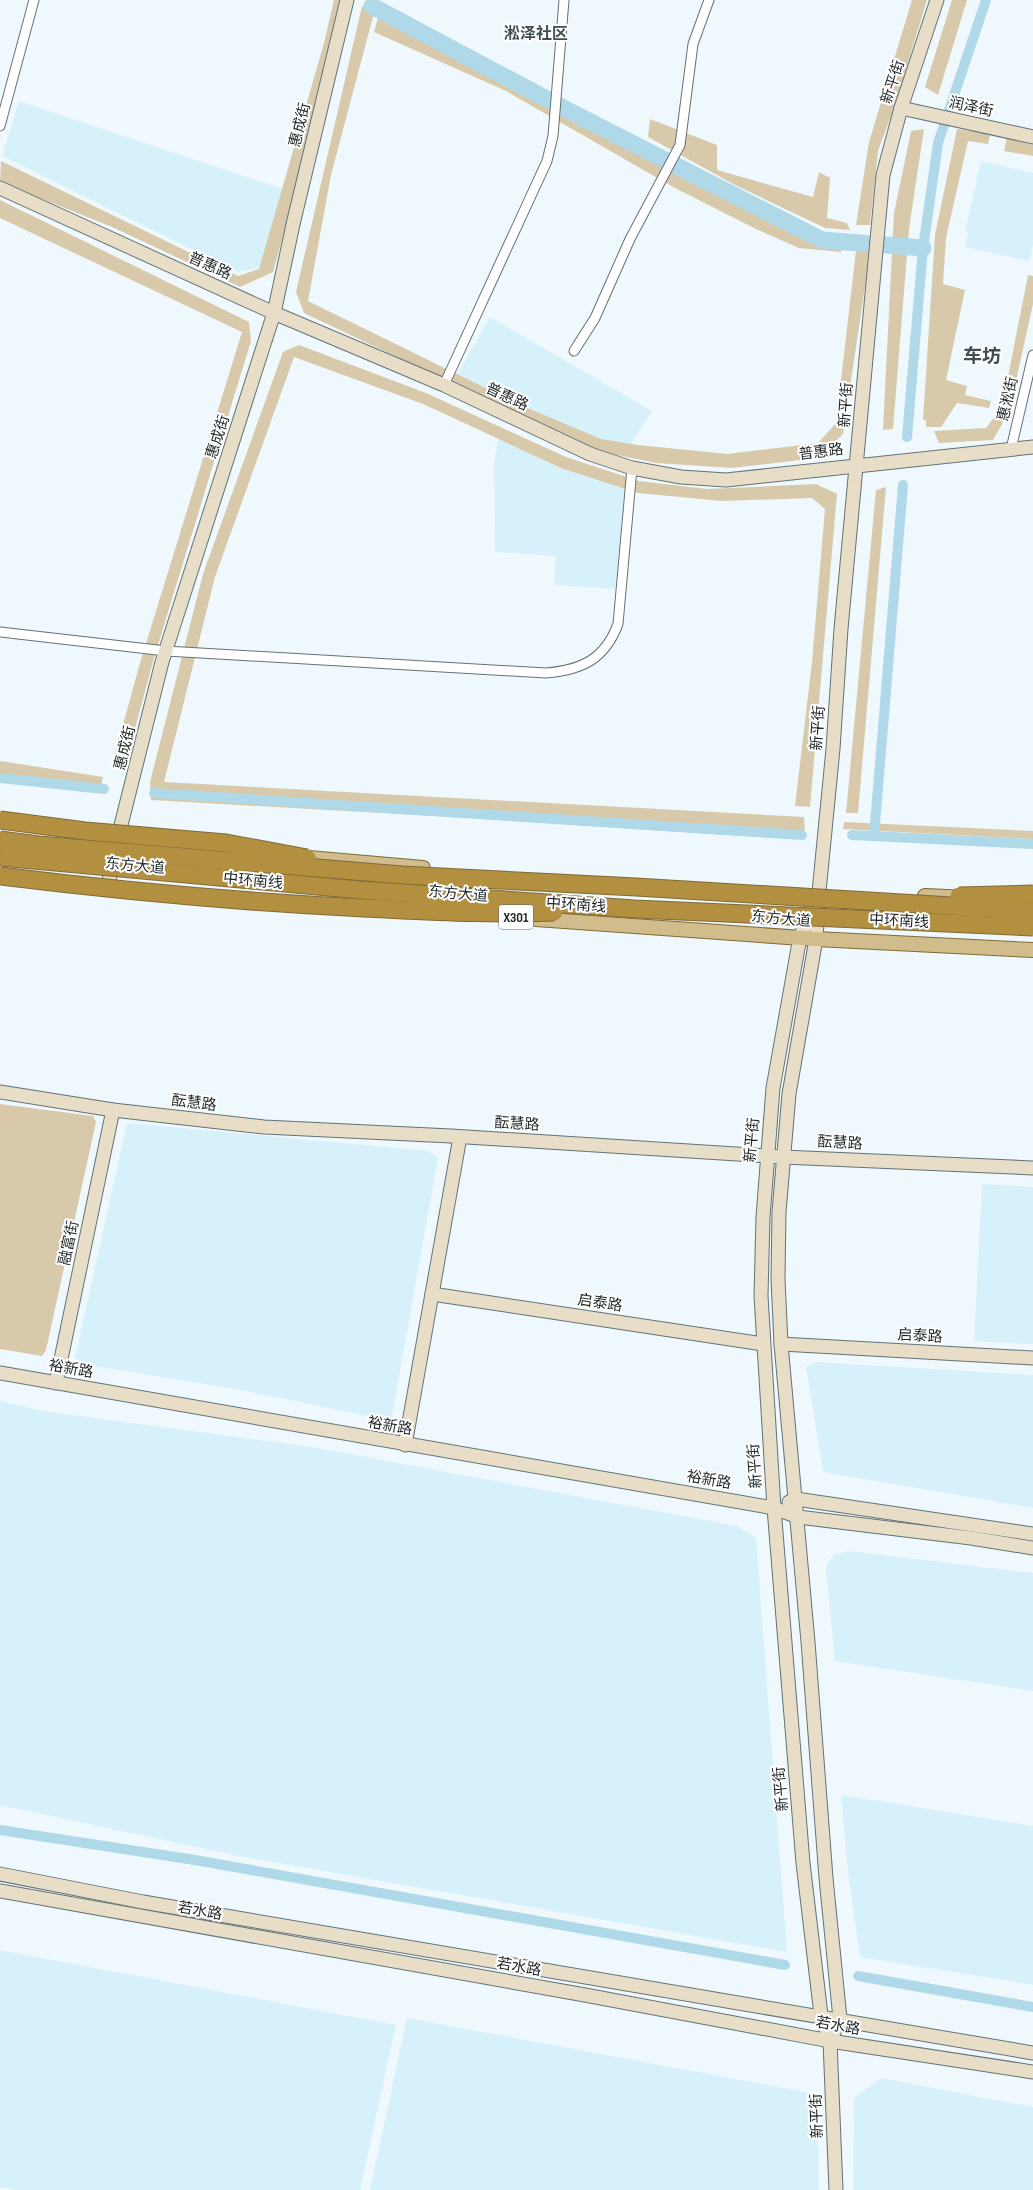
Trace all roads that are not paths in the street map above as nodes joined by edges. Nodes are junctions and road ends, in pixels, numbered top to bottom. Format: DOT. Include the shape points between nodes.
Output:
graph roads {
  1 [pos="34,0"];
  2 [pos="347,0"];
  3 [pos="564,0"];
  4 [pos="709,0"];
  5 [pos="937,0"];
  6 [pos="901,108"];
  7 [pos="0,126"];
  8 [pos="1033,137"];
  9 [pos="0,188"];
  10 [pos="274,313"];
  11 [pos="574,351"];
  12 [pos="1033,355"];
  13 [pos="444,385"];
  14 [pos="1033,447"];
  15 [pos="1011,449"];
  16 [pos="857,464"];
  17 [pos="632,468"];
  18 [pos="0,632"];
  19 [pos="166,651"];
  20 [pos="0,820"];
  21 [pos="0,827"];
  22 [pos="0,840"];
  23 [pos="117,841"];
  24 [pos="0,857"];
  25 [pos="0,868"];
  26 [pos="402,875"];
  27 [pos="0,876"];
  28 [pos="109,881"];
  29 [pos="819,892"];
  30 [pos="1033,894"];
  31 [pos="880,900"];
  32 [pos="1033,901"];
  33 [pos="634,909"];
  34 [pos="1033,911"];
  35 [pos="1033,927"];
  36 [pos="800,937"];
  37 [pos="816,939"];
  38 [pos="1033,950"];
  39 [pos="0,1092"];
  40 [pos="113,1110"];
  41 [pos="460,1137"];
  42 [pos="767,1155"];
  43 [pos="783,1157"];
  44 [pos="1033,1168"];
  45 [pos="432,1294"];
  46 [pos="763,1344"];
  47 [pos="782,1344"];
  48 [pos="1033,1358"];
  49 [pos="0,1373"];
  50 [pos="56,1382"];
  51 [pos="405,1445"];
  52 [pos="796,1499"];
  53 [pos="774,1508"];
  54 [pos="798,1517"];
  55 [pos="1033,1534"];
  56 [pos="1033,1548"];
  57 [pos="0,1874"];
  58 [pos="0,1892"];
  59 [pos="821,2015"];
  60 [pos="840,2019"];
  61 [pos="830,2041"];
  62 [pos="1033,2053"];
  63 [pos="1033,2072"];
  64 [pos="836,2190"];
  1 -- 7 [label="street"];
  2 -- 10 [label="main road, 惠成街"];
  3 -- 13 [label="street" via="553,136 547,161"];
  4 -- 11 [label="street" via="694,44 680,145 630,239 595,318"];
  5 -- 6 [label="main road, 新平街"];
  6 -- 8 [label="main road, 润泽街"];
  6 -- 16 [label="main road, 新平街" via="883,175"];
  9 -- 10 [label="main road, 普惠路"];
  10 -- 13 [label="main road, 普惠路"];
  10 -- 19 [label="main road, 惠成街"];
  12 -- 15 [label="street, 惠淞街"];
  13 -- 17 [label="main road, 普惠路" via="590,454"];
  14 -- 15 [label="main road, 普惠路"];
  15 -- 16 [label="main road, 普惠路"];
  16 -- 17 [label="main road, 普惠路" via="726,480 681,477"];
  16 -- 29 [label="main road, 新平街"];
  17 -- 19 [label="street" via="618,624 608,645 581,667 546,673"];
  18 -- 19 [label="street"];
  19 -- 23 [label="main road, 惠成街"];
  20 -- 26 [label="highway, bridge" via="85,831 226,843"];
  21 -- 23 [label="main road, 东方大道"];
  22 -- 26 [label="highway, 中环南线, bridge"];
  23 -- 28 [label="main road, 惠成街"];
  23 -- 29 [label="main road, 东方大道" via="423,868"];
  24 -- 33 [label="highway, 中环南线, bridge" via="360,890"];
  25 -- 28 [label="main road, 东方大道 / X301"];
  26 -- 31 [label="highway, 中环南线, bridge"];
  27 -- 33 [label="highway, bridge" via="99,889 496,915"];
  28 -- 36 [label="main road, 东方大道 / X301" via="606,925"];
  29 -- 32 [label="main road, 东方大道"];
  29 -- 36 [label="main road, 新平街"];
  29 -- 37 [label="main road, 新平街"];
  30 -- 31 [label="highway, bridge"];
  31 -- 34 [label="highway, 中环南线, bridge"];
  33 -- 35 [label="highway, 中环南线, bridge"];
  36 -- 37 [label="main road, 东方大道 / X301"];
  36 -- 42 [label="main road, 新平街" via="773,1088"];
  37 -- 38 [label="main road, 东方大道 / X301"];
  37 -- 43 [label="main road, 新平街" via="789,1094"];
  39 -- 40 [label="main road, 酝慧路"];
  40 -- 41 [label="main road, 酝慧路" via="264,1127"];
  40 -- 50 [label="main road, 融富街"];
  41 -- 42 [label="main road, 酝慧路"];
  41 -- 45 [label="main road"];
  42 -- 43 [label="main road, 酝慧路"];
  42 -- 46 [label="main road, 新平街" via="761,1296"];
  43 -- 44 [label="main road, 酝慧路"];
  43 -- 47 [label="main road, 新平街" via="778,1279"];
  45 -- 46 [label="main road, 启泰路"];
  45 -- 51 [label="main road"];
  46 -- 53 [label="main road, 新平街"];
  47 -- 48 [label="main road, 启泰路"];
  47 -- 52 [label="main road, 新平街"];
  49 -- 50 [label="main road, 裕新路"];
  50 -- 51 [label="main road, 裕新路"];
  51 -- 53 [label="main road, 裕新路"];
  52 -- 53 [label="main road"];
  52 -- 54 [label="main road, 新平街"];
  52 -- 55 [label="main road"];
  53 -- 54 [label="main road, 裕新路"];
  53 -- 59 [label="main road, 新平街" via="803,1863"];
  54 -- 56 [label="main road, 裕新路"];
  54 -- 60 [label="main road, 新平街" via="826,1878"];
  57 -- 59 [label="main road, 若水路" via="143,1902 571,1976"];
  58 -- 61 [label="main road, 若水路" via="577,1993"];
  59 -- 60 [label="main road, 若水路"];
  59 -- 61 [label="main road, 新平街"];
  60 -- 61 [label="main road, 新平街"];
  60 -- 62 [label="main road, 若水路"];
  61 -- 63 [label="main road, 若水路"];
  61 -- 64 [label="main road, 新平街"];
}
